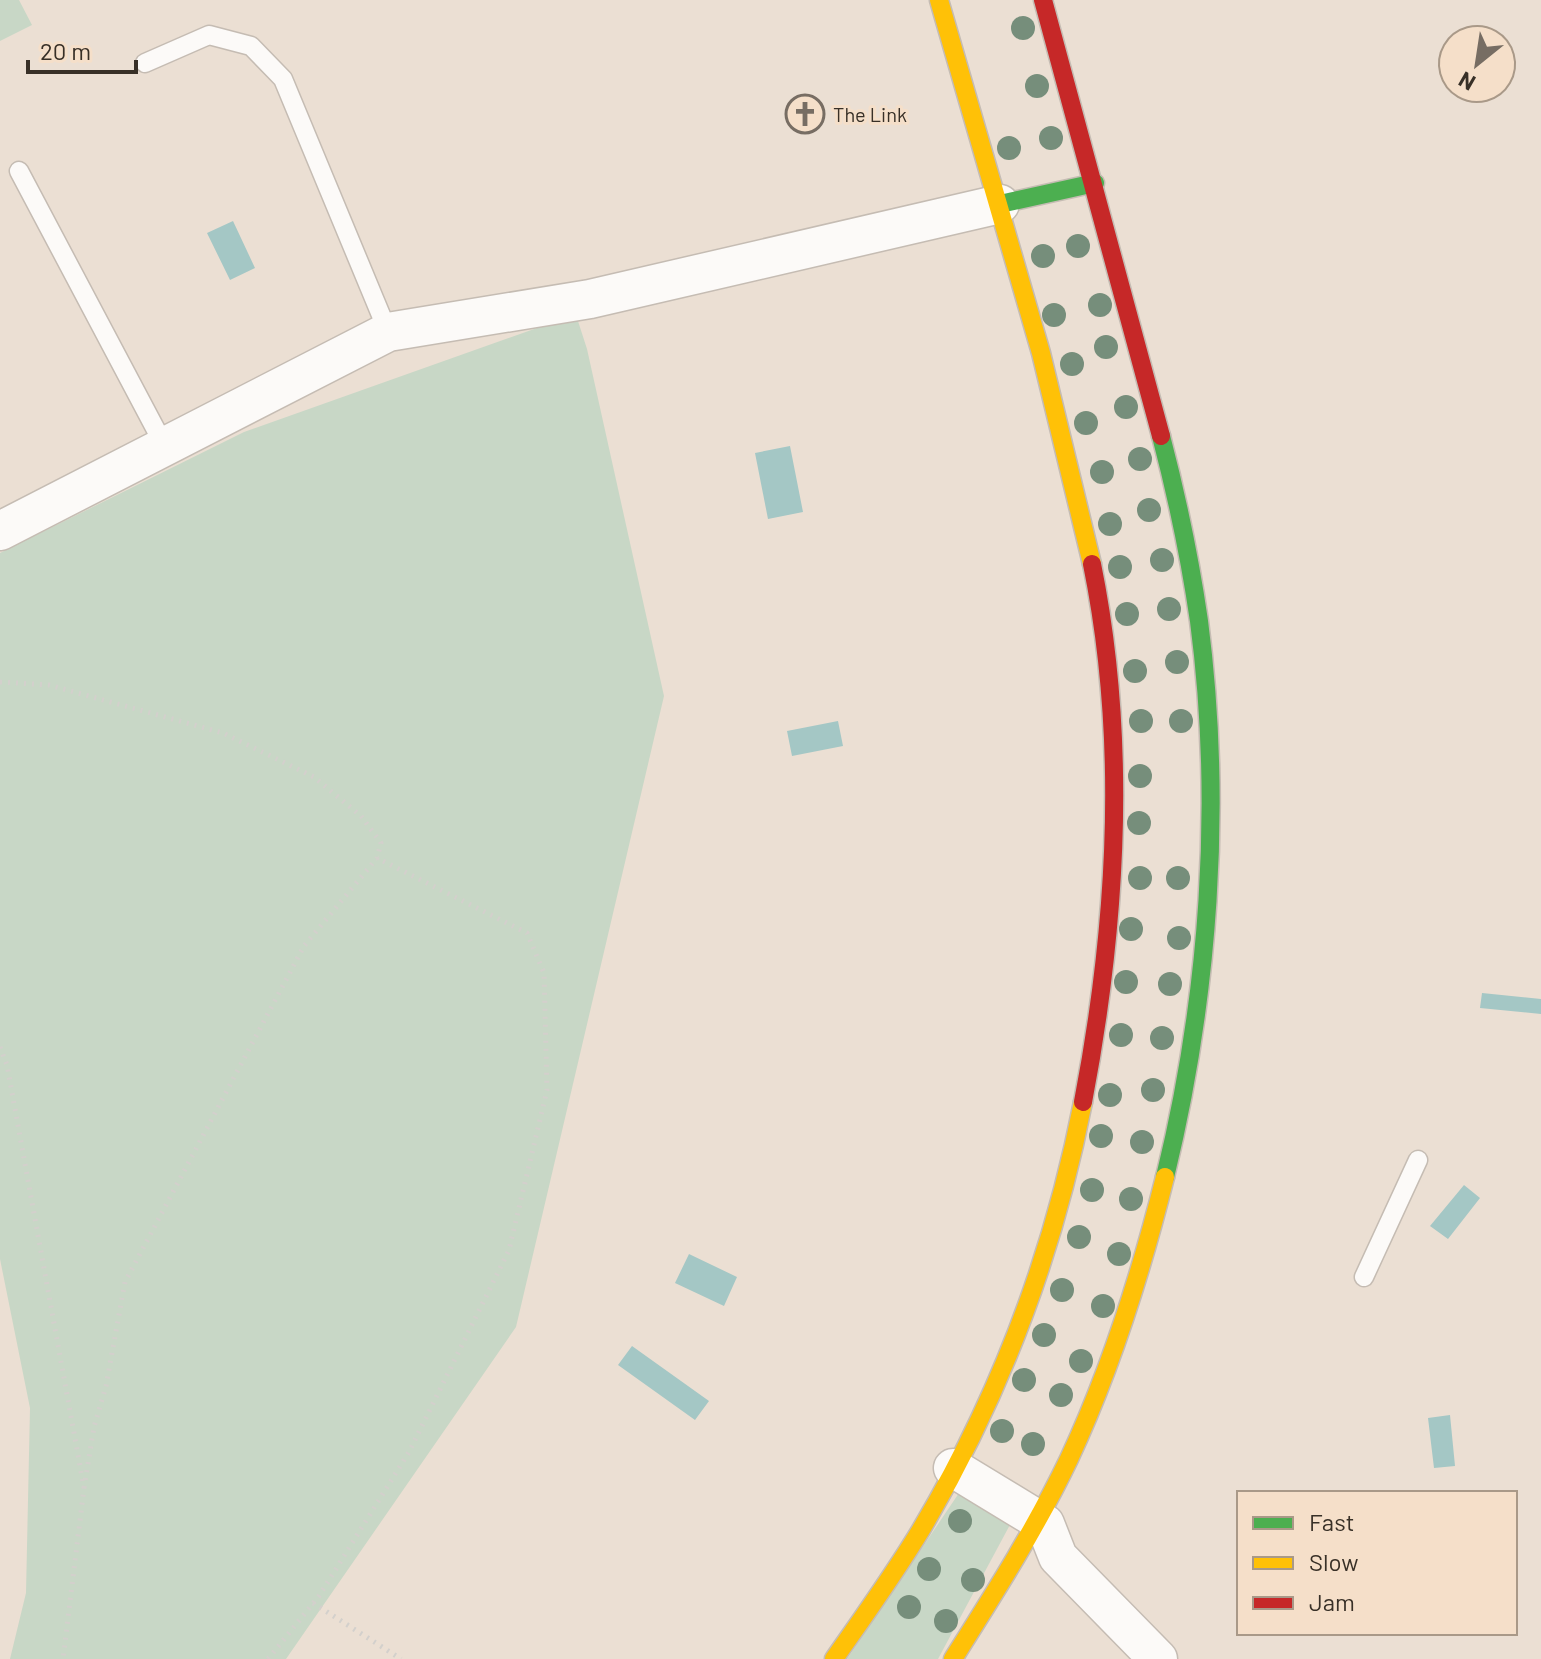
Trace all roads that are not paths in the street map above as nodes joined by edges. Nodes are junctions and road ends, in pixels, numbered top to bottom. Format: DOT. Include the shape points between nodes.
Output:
graph roads {
  1 [pos="939,0"];
  2 [pos="1043,0"];
  3 [pos="145,63"];
  4 [pos="19,171"];
  5 [pos="1095,183"];
  6 [pos="1000,204"];
  7 [pos="388,332"];
  8 [pos="164,445"];
  9 [pos="0,531"];
  10 [pos="1418,1160"];
  11 [pos="1364,1277"];
  12 [pos="953,1468"];
  13 [pos="1037,1518"];
  14 [pos="834,1659"];
  15 [pos="953,1659"];
  16 [pos="1158,1659"];
  1 -- 6 [label="street"];
  2 -- 5 [label="street"];
  3 -- 7 [label="lane" via="209,35 251,46 283,79"];
  4 -- 8 [label="lane"];
  5 -- 6 [label="street"];
  5 -- 13 [label="street" via="1166,454 1197,610 1209,725 1208,884 1193,1027 1147,1249 1105,1373"];
  6 -- 7 [label="street" via="590,299"];
  6 -- 12 [label="street" via="1096,578 1110,679 1113,826 1095,1032 1065,1181 1018,1330"];
  7 -- 8 [label="street"];
  8 -- 9 [label="street"];
  10 -- 11 [label="lane"];
  12 -- 13 [label="street"];
  12 -- 14 [label="street" via="910,1547"];
  13 -- 15 [label="street"];
  13 -- 16 [label="street" via="1045,1524 1058,1557"];
}
